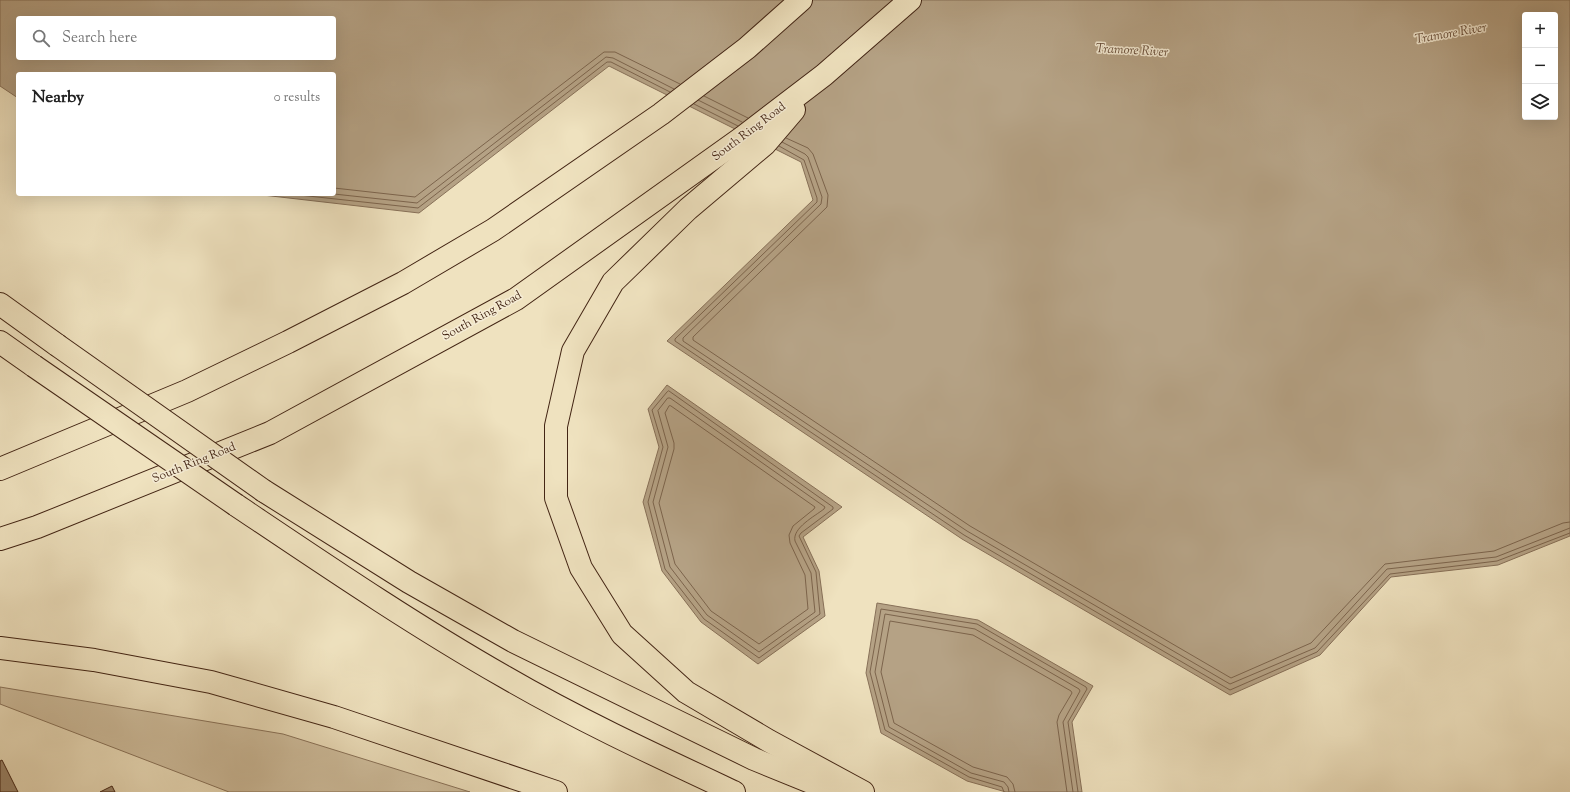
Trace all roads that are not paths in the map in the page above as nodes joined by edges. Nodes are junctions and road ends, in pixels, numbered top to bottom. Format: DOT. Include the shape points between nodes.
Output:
graph roads {
  1 [pos="801,0"];
  2 [pos="910,0"];
  3 [pos="824,75"];
  4 [pos="0,304"];
  5 [pos="0,342"];
  6 [pos="0,469"];
  7 [pos="0,539"];
  8 [pos="0,648"];
  9 [pos="556,792"];
  10 [pos="734,792"];
  11 [pos="835,792"];
  12 [pos="863,792"];
  1 -- 6 [label="highway" via="747,48 661,114 493,230 403,283 187,391"];
  2 -- 3 [label="highway, South Ring Road"];
  3 -- 7 [label="highway, South Ring Road" via="743,138 516,299 270,433 37,527"];
  3 -- 12 [label="highway" via="765,144 688,209 613,282 573,351 556,426 556,498 582,568 622,634 686,692"];
  4 -- 11 [label="highway, bridge" via="264,491 409,582 513,641 754,759"];
  5 -- 10 [label="highway, bridge" via="236,505 411,621 506,678 635,746"];
  8 -- 9 [label="highway" via="94,660 211,682 334,717"];
}
